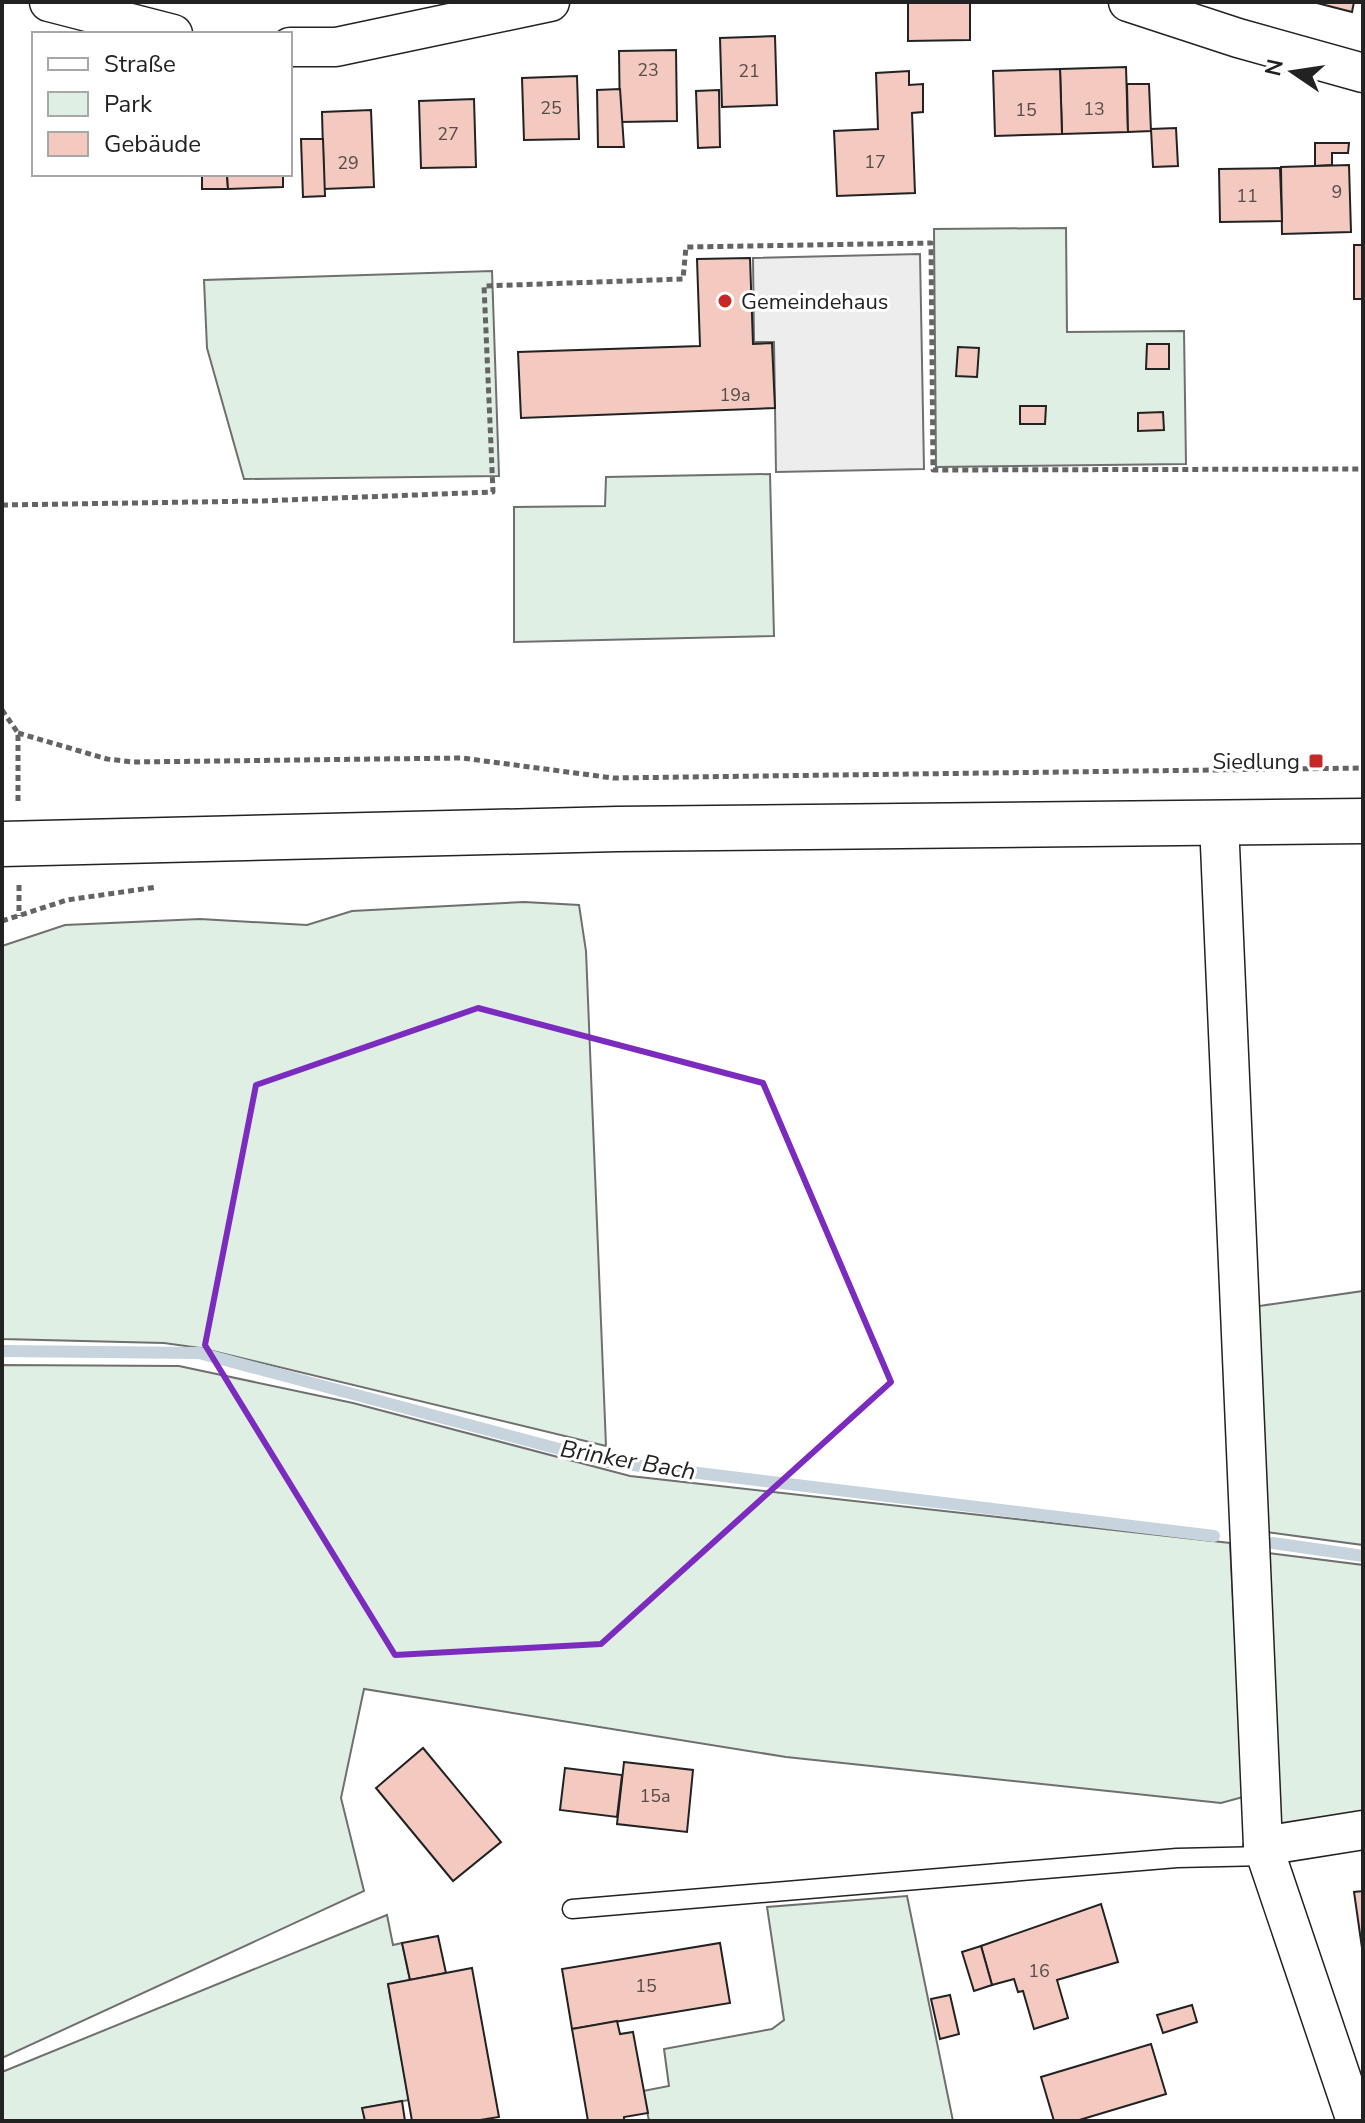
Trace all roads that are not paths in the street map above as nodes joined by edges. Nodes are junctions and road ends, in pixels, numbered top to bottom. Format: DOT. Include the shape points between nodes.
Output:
graph roads {
  1 [pos="49,2"];
  2 [pos="550,2"];
  3 [pos="1128,2"];
  4 [pos="165,32"];
  5 [pos="292,47"];
  6 [pos="1363,73"];
  7 [pos="1363,821"];
  8 [pos="1219,822"];
  9 [pos="10,844"];
  10 [pos="1363,1830"];
  11 [pos="1264,1851"];
  12 [pos="572,1909"];
  13 [pos="1356,2121"];
  1 -- 4 [label="street"];
  2 -- 5 [label="street" via="336,47"];
  3 -- 6 [label="street"];
  7 -- 8 [label="main road"];
  8 -- 9 [label="main road"];
  8 -- 11 [label="street"];
  10 -- 11 [label="street"];
  11 -- 12 [label="lane"];
  11 -- 13 [label="street"];
}
